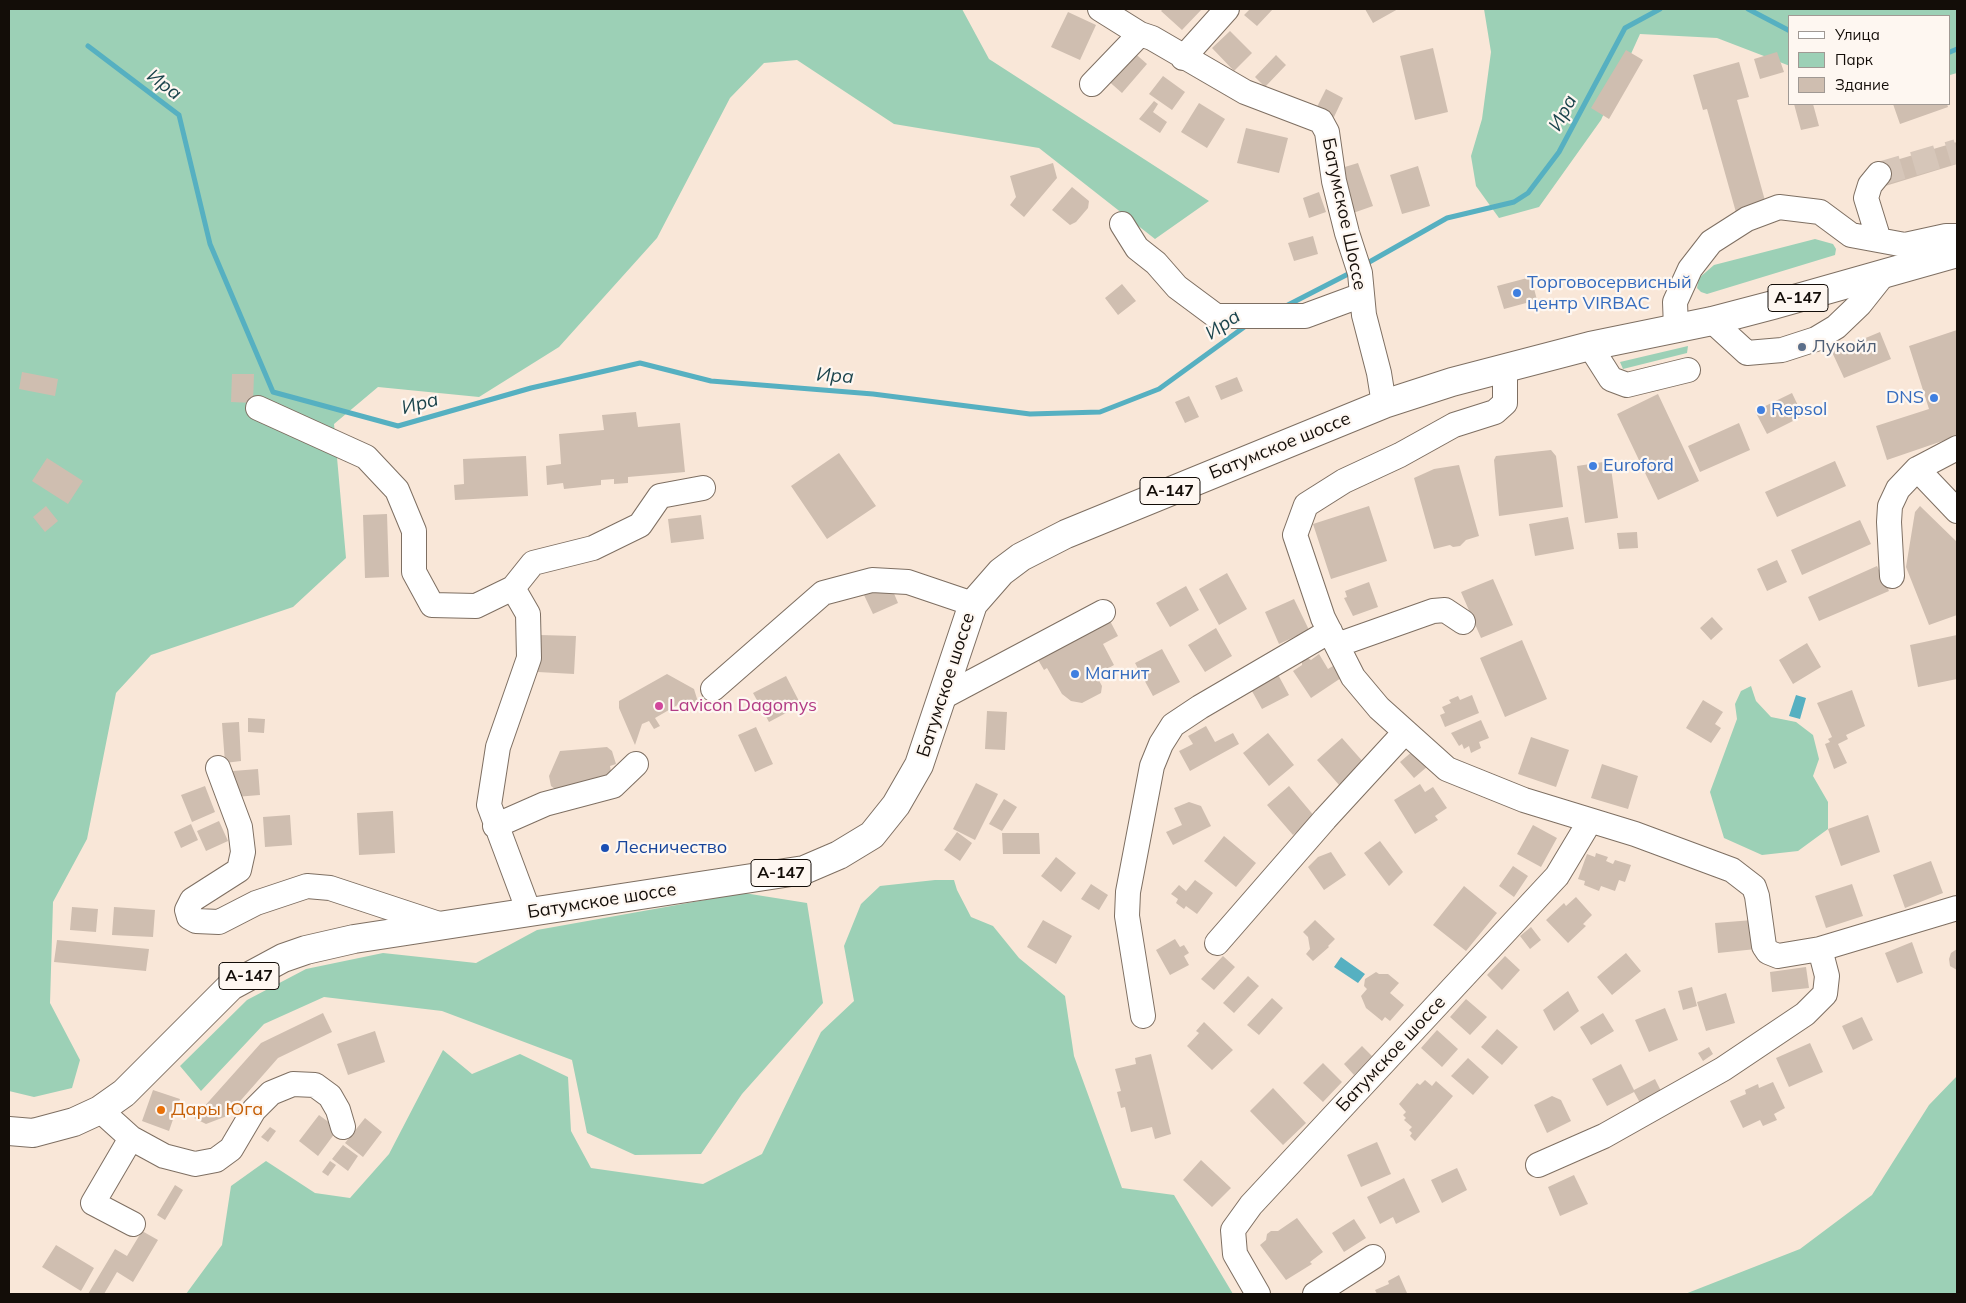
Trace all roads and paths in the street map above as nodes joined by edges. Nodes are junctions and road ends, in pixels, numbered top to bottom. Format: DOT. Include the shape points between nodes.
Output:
graph roads {
  1 [pos="1100,9"];
  2 [pos="1228,9"];
  3 [pos="1140,34"];
  4 [pos="1183,58"];
  5 [pos="1092,84"];
  6 [pos="1879,174"];
  7 [pos="1122,224"];
  8 [pos="1957,236"];
  9 [pos="1879,240"];
  10 [pos="1957,253"];
  11 [pos="1883,275"];
  12 [pos="1362,295"];
  13 [pos="1712,321"];
  14 [pos="1676,328"];
  15 [pos="1590,346"];
  16 [pos="1505,368"];
  17 [pos="1688,370"];
  18 [pos="1384,404"];
  19 [pos="258,408"];
  20 [pos="1957,448"];
  21 [pos="1916,469"];
  22 [pos="703,488"];
  23 [pos="1957,511"];
  24 [pos="1892,576"];
  25 [pos="513,588"];
  26 [pos="973,604"];
  27 [pos="1103,612"];
  28 [pos="1463,622"];
  29 [pos="1333,638"];
  30 [pos="713,689"];
  31 [pos="943,697"];
  32 [pos="1405,732"];
  33 [pos="636,764"];
  34 [pos="218,768"];
  35 [pos="1590,821"];
  36 [pos="495,826"];
  37 [pos="1957,908"];
  38 [pos="529,912"];
  39 [pos="442,925"];
  40 [pos="1217,943"];
  41 [pos="1820,949"];
  42 [pos="1143,1016"];
  43 [pos="100,1110"];
  44 [pos="343,1126"];
  45 [pos="9,1131"];
  46 [pos="131,1138"];
  47 [pos="1538,1165"];
  48 [pos="133,1224"];
  49 [pos="1373,1257"];
  50 [pos="1258,1294"];
  51 [pos="1315,1294"];
  1 -- 3 [label="street, Батумское Шоссе"];
  2 -- 4 [label="street"];
  3 -- 4 [label="street, Батумское Шоссе"];
  3 -- 5 [label="street"];
  4 -- 12 [label="street, Батумское Шоссе" via="1245,92 1320,122 1327,132 1334,181 1360,273"];
  6 -- 9 [label="street" via="1870,185 1866,198"];
  7 -- 12 [label="street" via="1137,248 1156,263 1177,287 1216,316 1305,316"];
  8 -- 9 [label="street" via="1905,245"];
  9 -- 14 [label="street" via="1851,235 1820,212 1780,208 1747,218 1710,242 1690,269 1675,302"];
  10 -- 11 [label="highway, Батумское шоссе / А-147"];
  11 -- 13 [label="highway, Батумское шоссе / А-147"];
  11 -- 13 [label="street" via="1836,327 1816,339 1782,350 1747,353"];
  12 -- 18 [label="street, Батумское Шоссе"];
  13 -- 14 [label="highway, Батумское шоссе / А-147"];
  14 -- 15 [label="highway, Батумское шоссе / А-147"];
  15 -- 16 [label="highway, Батумское шоссе / А-147"];
  15 -- 17 [label="street" via="1611,379 1627,385"];
  16 -- 18 [label="highway, Батумское шоссе / А-147"];
  16 -- 29 [label="street" via="1505,403 1495,412 1454,425 1400,455 1344,480 1306,505 1295,535"];
  18 -- 26 [label="highway, Батумское шоссе / А-147" via="1066,534 1021,557 1001,572"];
  19 -- 25 [label="street" via="366,457 396,490 414,531 414,572 432,605 476,606"];
  20 -- 21 [label="street"];
  21 -- 23 [label="street"];
  21 -- 24 [label="street" via="1898,489 1890,506"];
  22 -- 25 [label="street" via="660,496 640,525 593,548 533,563"];
  25 -- 36 [label="street" via="528,614 529,658 498,747 489,805"];
  26 -- 30 [label="street" via="908,582 872,580 823,593"];
  26 -- 31 [label="highway, Батумское шоссе / А-147"];
  27 -- 31 [label="street"];
  28 -- 29 [label="street" via="1445,610 1433,611"];
  29 -- 32 [label="street" via="1353,677"];
  29 -- 42 [label="street" via="1194,712 1174,725 1161,744 1152,766 1128,892 1127,916"];
  31 -- 38 [label="highway, Батумское шоссе / А-147" via="920,766 896,806 872,835 839,856 804,870"];
  32 -- 35 [label="street" via="1446,769 1524,800"];
  32 -- 40 [label="street"];
  33 -- 36 [label="street" via="613,786 545,804"];
  34 -- 39 [label="street" via="240,828 243,852 239,870 192,900 187,910 189,917 196,921 219,922 256,904 307,886 330,888"];
  35 -- 41 [label="street" via="1732,870 1754,887 1764,946 1768,952 1778,956"];
  35 -- 50 [label="street, Батумское шоссе" via="1557,876 1251,1205 1233,1230 1235,1254"];
  36 -- 38 [label="street"];
  37 -- 41 [label="street"];
  38 -- 39 [label="highway, Батумское шоссе / А-147"];
  39 -- 43 [label="highway, Батумское шоссе / А-147" via="306,950 259,970 230,986 124,1093"];
  41 -- 47 [label="street" via="1827,976 1824,994 1805,1014 1723,1069 1604,1136"];
  43 -- 45 [label="highway, Батумское шоссе / А-147" via="74,1122 33,1133"];
  43 -- 46 [label="street"];
  44 -- 46 [label="street" via="330,1096 315,1085 293,1084 271,1093 254,1110 231,1150 216,1160 195,1164 164,1156"];
  46 -- 48 [label="street" via="93,1202"];
  49 -- 51 [label="street"];
}
